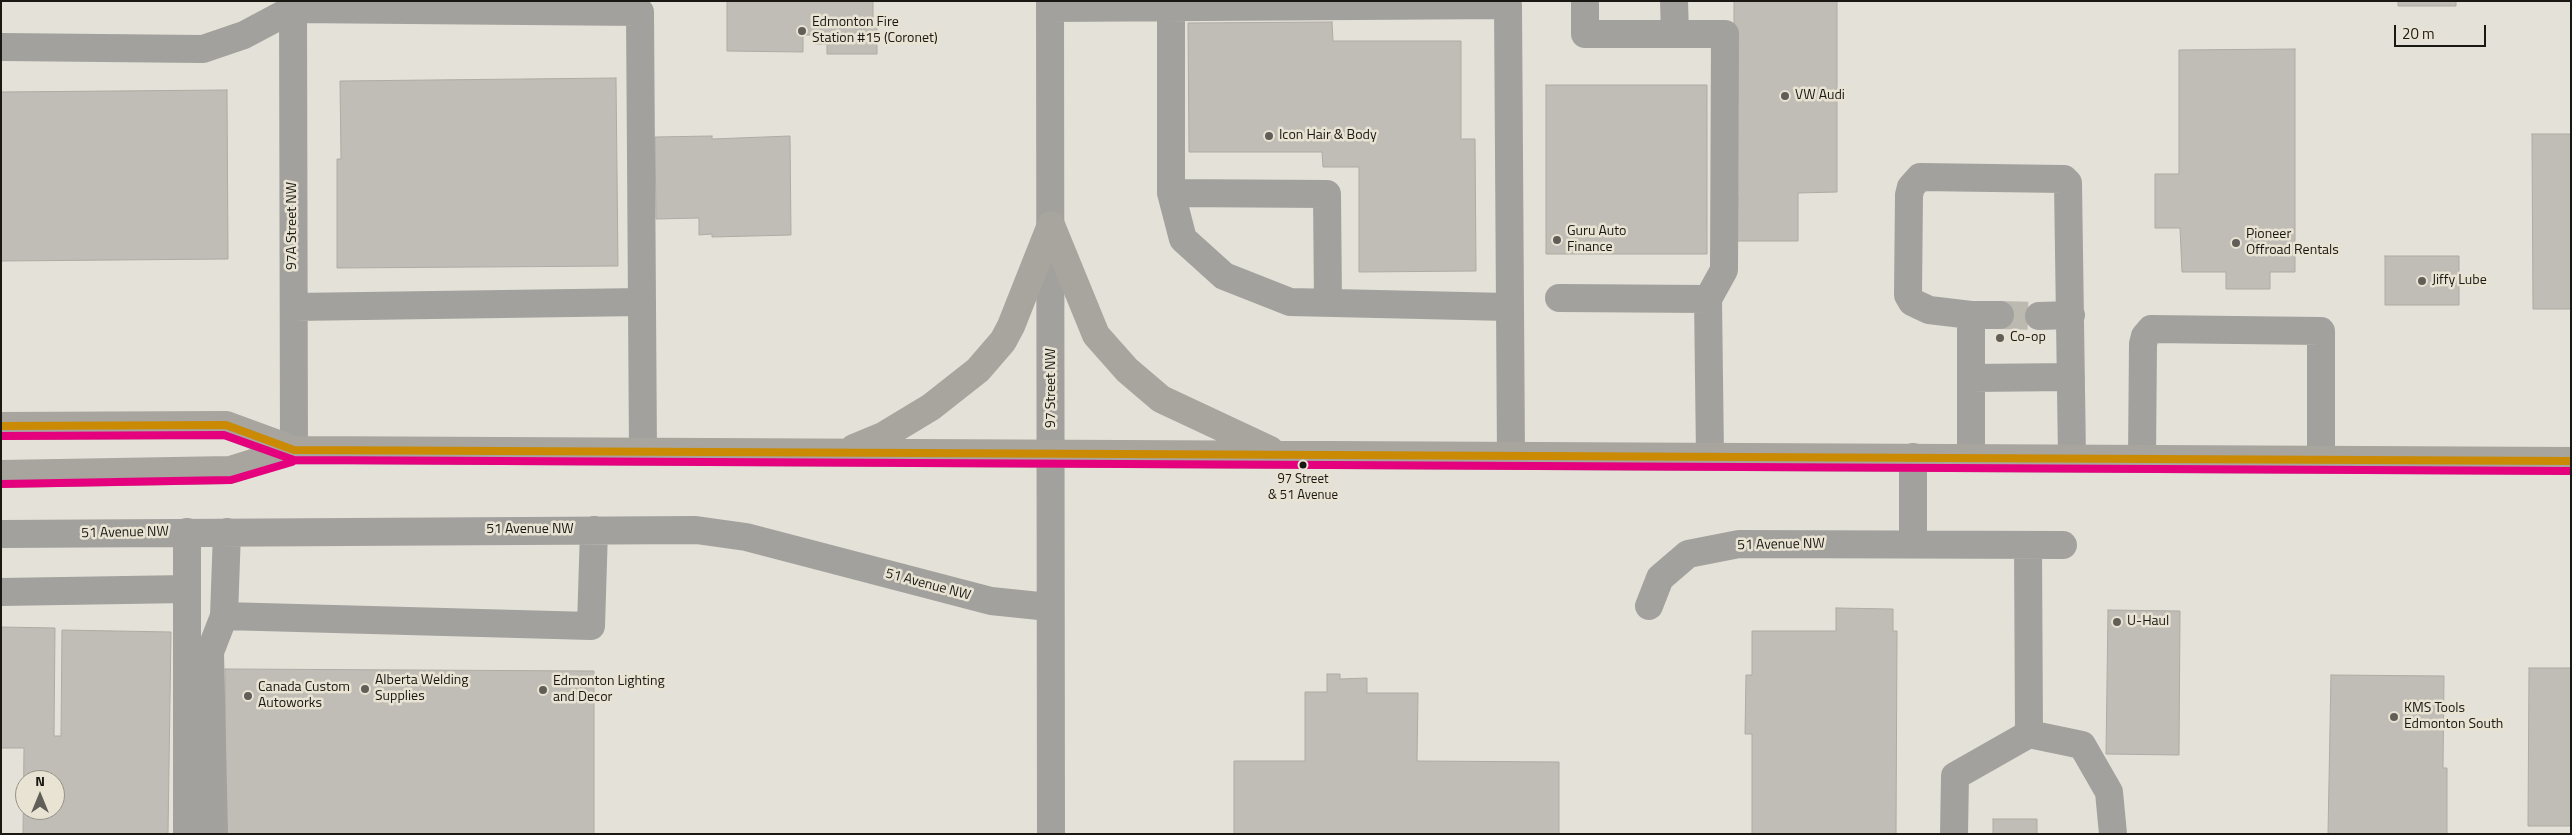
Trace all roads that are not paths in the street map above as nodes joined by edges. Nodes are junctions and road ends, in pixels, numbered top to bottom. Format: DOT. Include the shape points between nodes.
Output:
graph roads {
  1 [pos="1586,1"];
  2 [pos="1674,1"];
  3 [pos="293,5"];
  4 [pos="1050,5"];
  5 [pos="1170,8"];
  6 [pos="1675,34"];
  7 [pos="1,47"];
  8 [pos="1170,193"];
  9 [pos="1050,225"];
  10 [pos="1559,298"];
  11 [pos="1708,299"];
  12 [pos="642,302"];
  13 [pos="1328,303"];
  14 [pos="294,307"];
  15 [pos="1508,307"];
  16 [pos="1971,314"];
  17 [pos="2000,315"];
  18 [pos="2071,315"];
  19 [pos="2039,316"];
  20 [pos="2071,377"];
  21 [pos="1971,378"];
  22 [pos="1,426"];
  23 [pos="294,450"];
  24 [pos="643,451"];
  25 [pos="844,452"];
  26 [pos="1052,453"];
  27 [pos="1278,454"];
  28 [pos="1511,456"];
  29 [pos="1710,456"];
  30 [pos="1913,457"];
  31 [pos="1971,457"];
  32 [pos="2072,458"];
  33 [pos="2142,458"];
  34 [pos="2321,460"];
  35 [pos="2571,460"];
  36 [pos="1,474"];
  37 [pos="594,530"];
  38 [pos="187,532"];
  39 [pos="227,532"];
  40 [pos="1,534"];
  41 [pos="1913,544"];
  42 [pos="2028,545"];
  43 [pos="2062,545"];
  44 [pos="187,589"];
  45 [pos="1,592"];
  46 [pos="1649,606"];
  47 [pos="1049,607"];
  48 [pos="224,616"];
  49 [pos="2029,734"];
  50 [pos="187,834"];
  51 [pos="214,834"];
  52 [pos="1051,834"];
  53 [pos="1954,834"];
  54 [pos="2112,834"];
  1 -- 6 [label="street" via="1585,34"];
  2 -- 6 [label="street"];
  3 -- 7 [label="street" via="244,35 203,49"];
  3 -- 12 [label="street" via="640,12"];
  3 -- 14 [label="street, 97A Street NW"];
  4 -- 5 [label="street"];
  4 -- 9 [label="street, 97 Street NW"];
  5 -- 8 [label="street"];
  5 -- 15 [label="street" via="1508,5"];
  6 -- 11 [label="street" via="1725,34 1724,270"];
  8 -- 13 [label="street" via="1183,239 1224,276 1290,302"];
  8 -- 13 [label="street" via="1327,194"];
  9 -- 25 [label="main road" via="1012,326 978,370 931,407 883,436"];
  9 -- 26 [label="street, 97 Street NW"];
  9 -- 27 [label="main road" via="1096,334 1127,370 1161,399"];
  10 -- 11 [label="street"];
  11 -- 29 [label="street"];
  12 -- 14 [label="street"];
  12 -- 24 [label="street"];
  13 -- 15 [label="street"];
  14 -- 23 [label="street, 97A Street NW"];
  15 -- 28 [label="street"];
  16 -- 17 [label="street"];
  16 -- 18 [label="street" via="1929,310 1912,302 1908,295 1909,195 1920,177 2064,179 2070,188"];
  16 -- 21 [label="street"];
  18 -- 19 [label="street"];
  18 -- 20 [label="street"];
  20 -- 21 [label="street"];
  20 -- 32 [label="street"];
  21 -- 31 [label="street"];
  22 -- 23 [label="main road" via="226,425"];
  23 -- 24 [label="main road"];
  23 -- 36 [label="main road" via="230,470"];
  24 -- 25 [label="main road"];
  25 -- 26 [label="main road"];
  26 -- 27 [label="main road"];
  26 -- 47 [label="street, 97 Street NW"];
  27 -- 28 [label="main road"];
  28 -- 29 [label="main road"];
  29 -- 30 [label="main road"];
  30 -- 31 [label="main road"];
  30 -- 41 [label="street"];
  31 -- 32 [label="main road"];
  32 -- 33 [label="main road"];
  33 -- 34 [label="main road"];
  33 -- 34 [label="street" via="2145,336 2151,329 2321,331"];
  34 -- 35 [label="main road"];
  37 -- 39 [label="street, 51 Avenue NW"];
  37 -- 47 [label="street, 51 Avenue NW" via="696,530 746,537 991,601"];
  37 -- 48 [label="street" via="592,626"];
  38 -- 39 [label="street, 51 Avenue NW"];
  38 -- 40 [label="street, 51 Avenue NW"];
  38 -- 44 [label="street"];
  39 -- 48 [label="street"];
  41 -- 42 [label="street, 51 Avenue NW"];
  41 -- 46 [label="street, 51 Avenue NW" via="1739,544 1688,554 1660,578"];
  42 -- 43 [label="street, 51 Avenue NW"];
  42 -- 49 [label="street"];
  44 -- 45 [label="street"];
  44 -- 50 [label="street"];
  47 -- 52 [label="street, 97 Street NW"];
  48 -- 51 [label="street" via="210,652"];
  49 -- 53 [label="street" via="1955,776"];
  49 -- 54 [label="street" via="2082,745 2109,792"];
}
